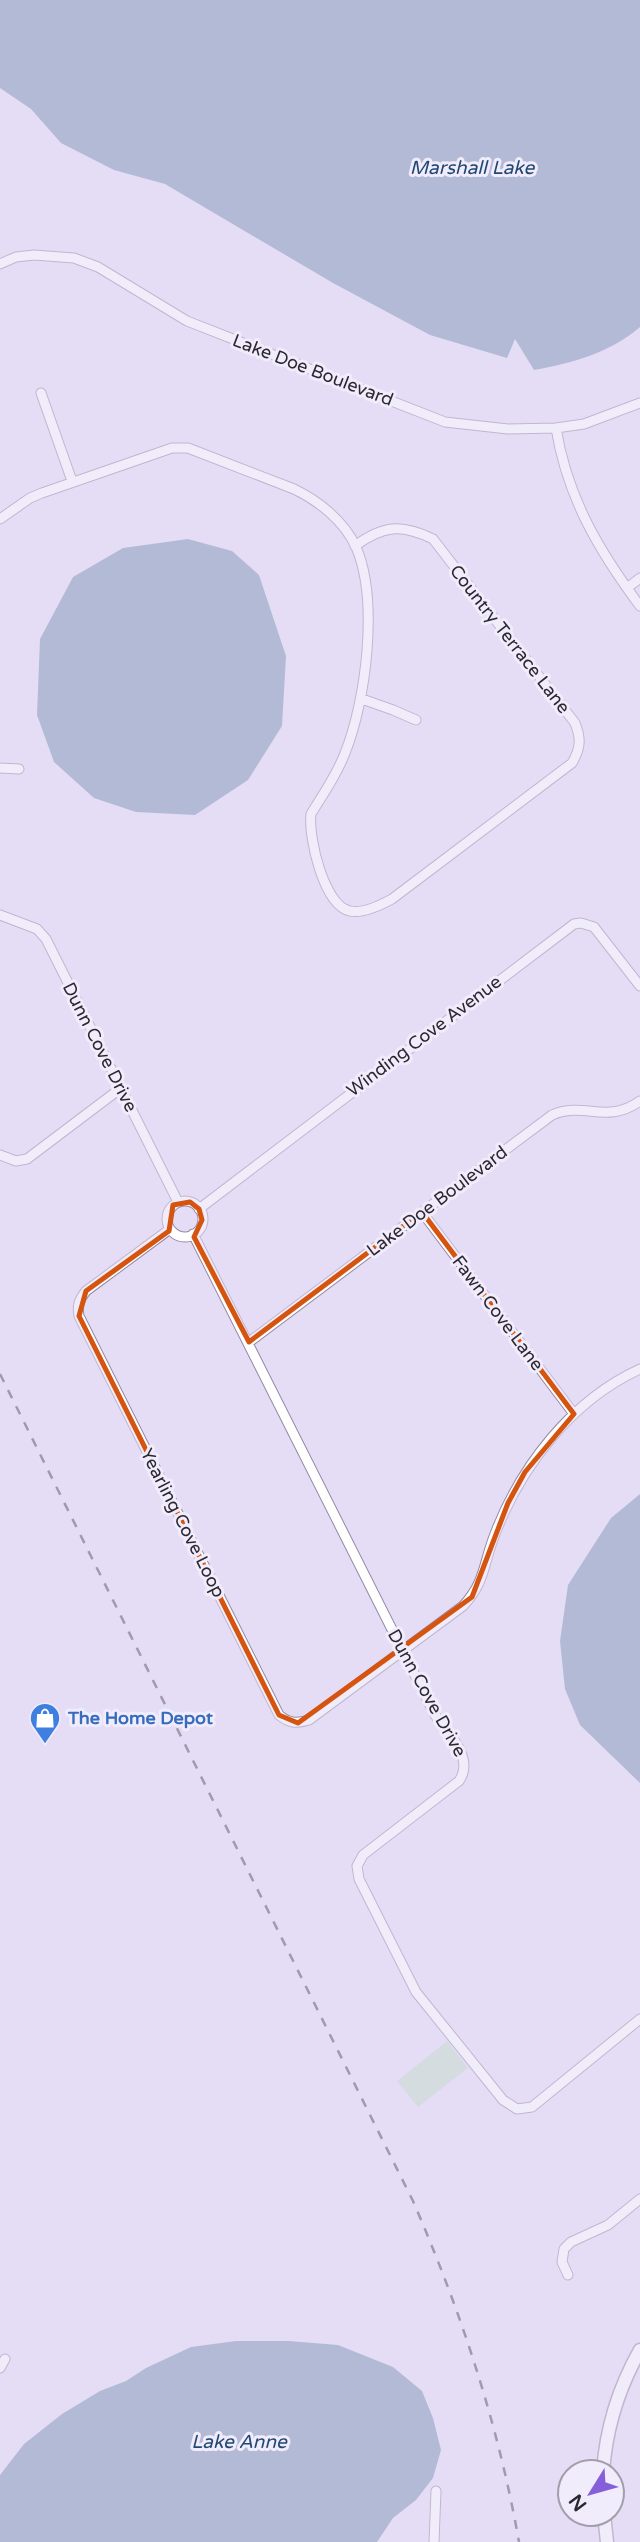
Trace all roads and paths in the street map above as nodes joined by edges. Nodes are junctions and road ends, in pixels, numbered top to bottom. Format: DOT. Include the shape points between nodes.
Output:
graph roads {
  1 [pos="0,264"];
  2 [pos="41,393"];
  3 [pos="640,403"];
  4 [pos="556,428"];
  5 [pos="72,481"];
  6 [pos="0,519"];
  7 [pos="355,546"];
  8 [pos="640,578"];
  9 [pos="627,588"];
  10 [pos="640,606"];
  11 [pos="362,699"];
  12 [pos="416,720"];
  13 [pos="0,768"];
  14 [pos="19,769"];
  15 [pos="0,915"];
  16 [pos="640,986"];
  17 [pos="121,1088"];
  18 [pos="640,1101"];
  19 [pos="0,1155"];
  20 [pos="178,1202"];
  21 [pos="199,1209"];
  22 [pos="422,1212"];
  23 [pos="170,1230"];
  24 [pos="193,1234"];
  25 [pos="249,1342"];
  26 [pos="640,1369"];
  27 [pos="574,1414"];
  28 [pos="402,1651"];
  29 [pos="640,2019"];
  30 [pos="640,2199"];
  31 [pos="568,2276"];
  32 [pos="640,2350"];
  33 [pos="604,2458"];
  34 [pos="436,2491"];
  35 [pos="434,2542"];
  1 -- 4 [label="street, Lake Doe Boulevard" via="34,255 74,258 98,267 187,321 445,422 508,429"];
  2 -- 5 [label="street"];
  3 -- 4 [label="street, Lake Doe Boulevard" via="584,424"];
  4 -- 9 [label="street" via="563,466 579,509"];
  5 -- 6 [label="street" via="30,498"];
  5 -- 7 [label="street" via="172,448 188,448 311,497"];
  7 -- 11 [label="street" via="364,580 367,623"];
  7 -- 11 [label="street, Country Terrace Lane" via="394,528 433,539 575,723 581,742 572,763 392,899 367,909 348,910 323,879 309,825 345,755"];
  8 -- 9 [label="street"];
  9 -- 10 [label="street"];
  11 -- 12 [label="street"];
  13 -- 14 [label="street"];
  15 -- 17 [label="street, Dunn Cove Drive" via="42,934"];
  16 -- 21 [label="street, Winding Cove Avenue" via="594,927 581,923 567,927"];
  17 -- 19 [label="street" via="27,1159 16,1161"];
  17 -- 20 [label="street, Dunn Cove Drive"];
  18 -- 22 [label="street, Lake Doe Boulevard" via="614,1113 573,1110 552,1115"];
  20 -- 21 [label="street" via="190,1202"];
  20 -- 23 [label="street" via="168,1214"];
  21 -- 24 [label="street" via="202,1220"];
  22 -- 25 [label="street, Lake Doe Boulevard"];
  22 -- 27 [label="street, Fawn Cove Lane"];
  23 -- 24 [label="street" via="184,1237"];
  23 -- 28 [label="street, Yearling Cove Loop" via="86,1291 77,1308 279,1714 287,1721 309,1720"];
  24 -- 25 [label="street, Dunn Cove Drive"];
  25 -- 28 [label="street, Dunn Cove Drive"];
  26 -- 27 [label="street"];
  27 -- 28 [label="street" via="519,1482 472,1597"];
  28 -- 29 [label="street, Dunn Cove Drive" via="465,1764 459,1781 363,1854 357,1866 359,1879 416,1992 503,2100 516,2109 531,2107"];
  30 -- 31 [label="street" via="608,2225 564,2249 562,2262"];
  32 -- 33 [label="main road" via="614,2406"];
  34 -- 35 [label="street"];
}
